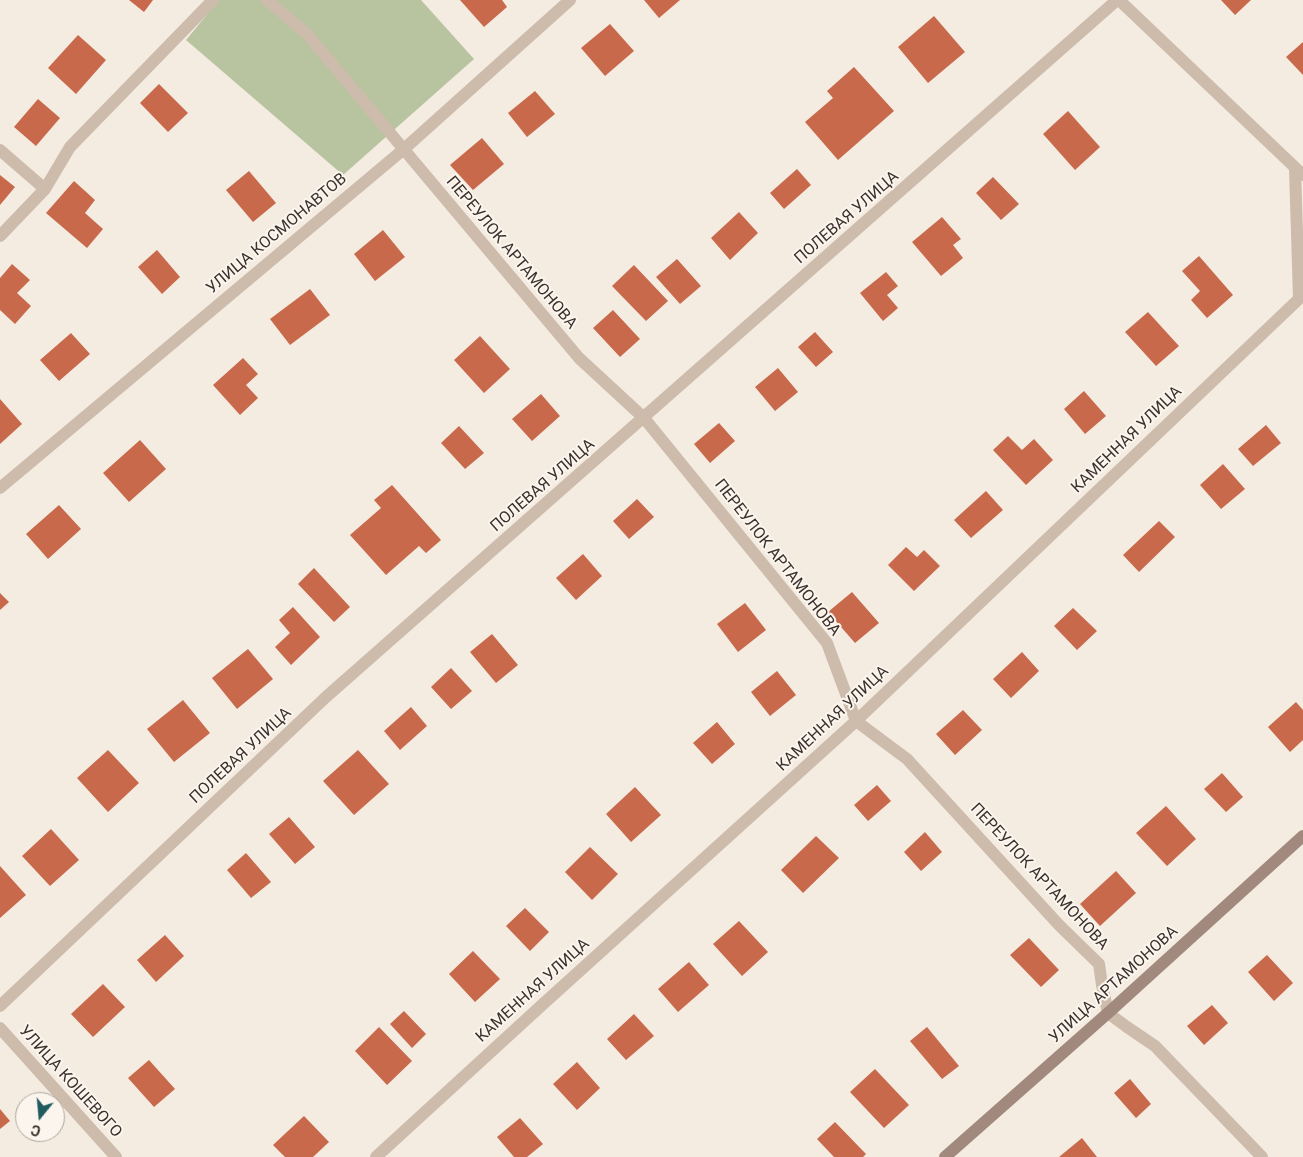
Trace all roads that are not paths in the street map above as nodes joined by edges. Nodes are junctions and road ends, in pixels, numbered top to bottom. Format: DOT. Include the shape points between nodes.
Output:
graph roads {
  1 [pos="213,0"];
  2 [pos="267,0"];
  3 [pos="570,0"];
  4 [pos="1118,0"];
  5 [pos="404,149"];
  6 [pos="0,150"];
  7 [pos="1299,172"];
  8 [pos="45,189"];
  9 [pos="0,236"];
  10 [pos="1301,296"];
  11 [pos="644,418"];
  12 [pos="0,488"];
  13 [pos="856,721"];
  14 [pos="1303,836"];
  15 [pos="0,1006"];
  16 [pos="1108,1013"];
  17 [pos="0,1028"];
  18 [pos="116,1157"];
  19 [pos="376,1157"];
  20 [pos="945,1157"];
  21 [pos="1262,1157"];
  1 -- 8 [label="street" via="70,147"];
  2 -- 5 [label="street, ПЕРЕУЛОК АРТАМОНОВА" via="307,34"];
  3 -- 5 [label="street, УЛИЦА КОСМОНАВТОВ"];
  4 -- 7 [label="street"];
  4 -- 11 [label="street, ПОЛЕВАЯ УЛИЦА"];
  5 -- 11 [label="street, ПЕРЕУЛОК АРТАМОНОВА" via="578,358"];
  5 -- 12 [label="street, УЛИЦА КОСМОНАВТОВ"];
  6 -- 8 [label="street"];
  7 -- 10 [label="street"];
  8 -- 9 [label="street"];
  10 -- 13 [label="street, КАМЕННАЯ УЛИЦА"];
  11 -- 13 [label="street, ПЕРЕУЛОК АРТАМОНОВА" via="827,643"];
  11 -- 15 [label="street, ПОЛЕВАЯ УЛИЦА" via="326,698"];
  13 -- 16 [label="street, ПЕРЕУЛОК АРТАМОНОВА" via="907,759 1059,926 1099,964"];
  13 -- 19 [label="street, КАМЕННАЯ УЛИЦА"];
  14 -- 16 [label="street, УЛИЦА АРТАМОНОВА"];
  16 -- 20 [label="street, УЛИЦА АРТАМОНОВА"];
  16 -- 21 [label="street" via="1155,1046"];
  17 -- 18 [label="street, УЛИЦА КОШЕВОГО"];
}
